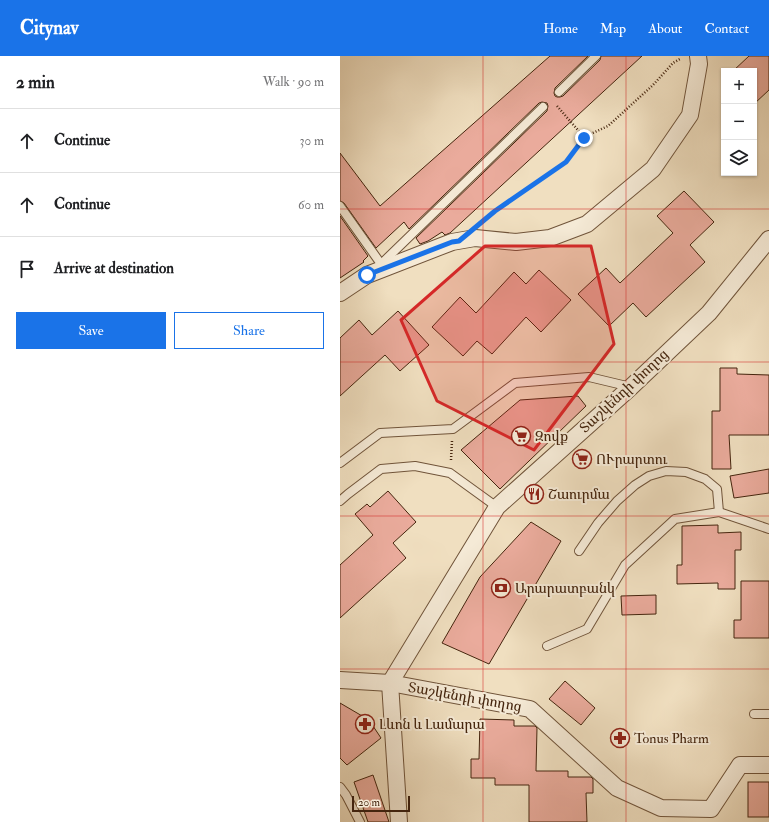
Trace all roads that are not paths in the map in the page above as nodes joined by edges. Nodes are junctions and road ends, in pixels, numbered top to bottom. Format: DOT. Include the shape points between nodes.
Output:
graph roads {
  1 [pos="596,56"];
  2 [pos="698,56"];
  3 [pos="559,92"];
  4 [pos="542,107"];
  5 [pos="340,206"];
  6 [pos="769,239"];
  7 [pos="381,264"];
  8 [pos="367,275"];
  9 [pos="340,293"];
  10 [pos="631,387"];
  11 [pos="340,463"];
  12 [pos="340,501"];
  13 [pos="497,507"];
  14 [pos="719,512"];
  15 [pos="769,529"];
  16 [pos="579,551"];
  17 [pos="547,646"];
  18 [pos="340,680"];
  19 [pos="390,683"];
  20 [pos="754,714"];
  21 [pos="769,714"];
  22 [pos="769,764"];
  23 [pos="340,787"];
  24 [pos="360,822"];
  25 [pos="399,822"];
  1 -- 3 [label="lane"];
  2 -- 8 [label="street" via="699,64 690,115 653,169 587,224 550,238 516,242 475,238 452,242"];
  4 -- 7 [label="lane"];
  5 -- 7 [label="lane"];
  6 -- 10 [label="street, Տաշկենդի փողոց" via="709,313"];
  7 -- 8 [label="lane"];
  8 -- 9 [label="street"];
  10 -- 11 [label="lane" via="589,377 515,383 453,429 380,433"];
  10 -- 13 [label="street, Տաշկենդի փողոց"];
  12 -- 13 [label="lane" via="381,469 415,466 450,473"];
  13 -- 19 [label="street, Տաշկենդի փողոց"];
  14 -- 15 [label="lane"];
  14 -- 16 [label="lane" via="717,490 706,479 686,472 666,471 655,474 635,485 617,501"];
  14 -- 17 [label="lane" via="675,519 625,565 587,630"];
  18 -- 19 [label="street, Տաշկենդի փողոց"];
  19 -- 22 [label="street, Տաշկենդի փողոց" via="530,708 617,788 661,808 711,809 740,765"];
  19 -- 25 [label="street"];
  20 -- 21 [label="lane"];
  23 -- 24 [label="lane"];
}
